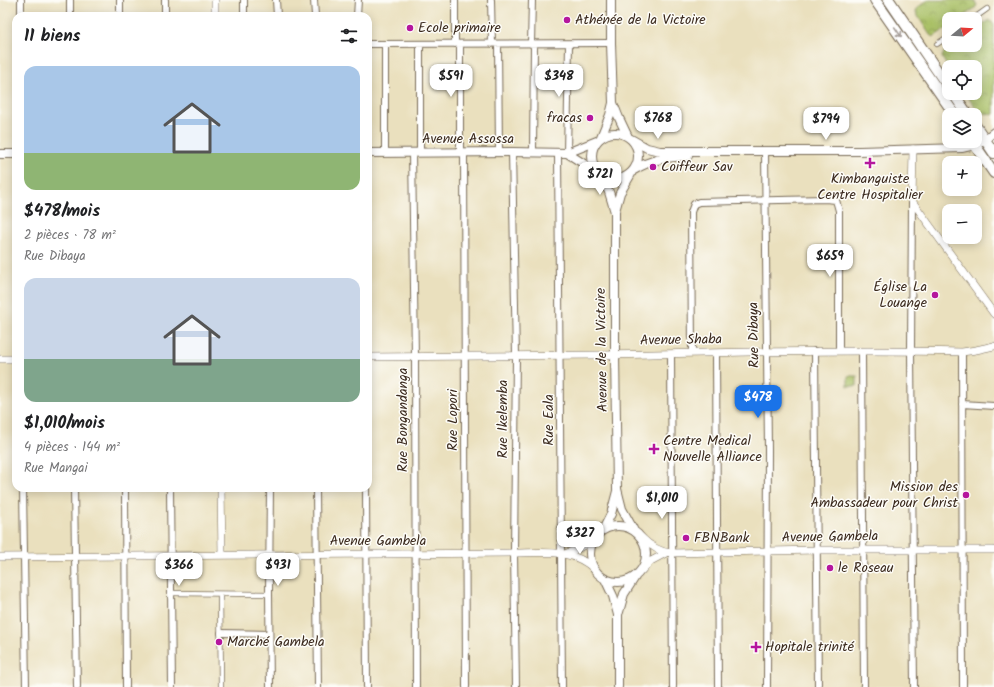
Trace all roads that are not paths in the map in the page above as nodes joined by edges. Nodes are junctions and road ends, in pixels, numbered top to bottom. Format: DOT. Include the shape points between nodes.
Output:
graph roads {
  1 [pos="21,0"];
  2 [pos="70,0"];
  3 [pos="120,0"];
  4 [pos="165,0"];
  5 [pos="215,0"];
  6 [pos="244,0"];
  7 [pos="276,0"];
  8 [pos="314,0"];
  9 [pos="358,0"];
  10 [pos="455,0"];
  11 [pos="491,0"];
  12 [pos="532,0"];
  13 [pos="611,0"];
  14 [pos="875,0"];
  15 [pos="889,0"];
  16 [pos="987,9"];
  17 [pos="21,12"];
  18 [pos="70,12"];
  19 [pos="120,12"];
  20 [pos="165,12"];
  21 [pos="215,12"];
  22 [pos="244,12"];
  23 [pos="277,12"];
  24 [pos="315,12"];
  25 [pos="357,12"];
  26 [pos="982,13"];
  27 [pos="942,41"];
  28 [pos="611,43"];
  29 [pos="372,44"];
  30 [pos="385,44"];
  31 [pos="420,44"];
  32 [pos="457,44"];
  33 [pos="495,44"];
  34 [pos="533,44"];
  35 [pos="568,44"];
  36 [pos="937,44"];
  37 [pos="942,78"];
  38 [pos="613,103"];
  39 [pos="949,108"];
  40 [pos="994,132"];
  41 [pos="982,134"];
  42 [pos="630,138"];
  43 [pos="599,139"];
  44 [pos="991,145"];
  45 [pos="956,148"];
  46 [pos="977,148"];
  47 [pos="416,152"];
  48 [pos="462,152"];
  49 [pos="499,152"];
  50 [pos="512,152"];
  51 [pos="534,152"];
  52 [pos="912,152"];
  53 [pos="372,153"];
  54 [pos="385,153"];
  55 [pos="558,153"];
  56 [pos="568,153"];
  57 [pos="765,153"];
  58 [pos="0,154"];
  59 [pos="12,154"];
  60 [pos="680,154"];
  61 [pos="633,171"];
  62 [pos="600,174"];
  63 [pos="994,174"];
  64 [pos="765,200"];
  65 [pos="912,201"];
  66 [pos="614,212"];
  67 [pos="994,314"];
  68 [pos="994,346"];
  69 [pos="815,351"];
  70 [pos="839,351"];
  71 [pos="862,351"];
  72 [pos="911,351"];
  73 [pos="767,352"];
  74 [pos="962,352"];
  75 [pos="692,353"];
  76 [pos="716,353"];
  77 [pos="671,354"];
  78 [pos="465,355"];
  79 [pos="615,355"];
  80 [pos="415,356"];
  81 [pos="516,356"];
  82 [pos="561,356"];
  83 [pos="372,357"];
  84 [pos="0,359"];
  85 [pos="12,359"];
  86 [pos="962,404"];
  87 [pos="994,406"];
  88 [pos="618,489"];
  89 [pos="23,492"];
  90 [pos="74,492"];
  91 [pos="125,492"];
  92 [pos="170,492"];
  93 [pos="221,492"];
  94 [pos="270,492"];
  95 [pos="316,492"];
  96 [pos="366,492"];
  97 [pos="633,529"];
  98 [pos="603,530"];
  99 [pos="641,537"];
  100 [pos="593,540"];
  101 [pos="914,549"];
  102 [pos="817,550"];
  103 [pos="862,550"];
  104 [pos="962,550"];
  105 [pos="994,550"];
  106 [pos="768,551"];
  107 [pos="514,553"];
  108 [pos="669,553"];
  109 [pos="718,553"];
  110 [pos="366,554"];
  111 [pos="416,554"];
  112 [pos="465,554"];
  113 [pos="563,554"];
  114 [pos="170,555"];
  115 [pos="222,555"];
  116 [pos="270,555"];
  117 [pos="316,555"];
  118 [pos="125,556"];
  119 [pos="0,557"];
  120 [pos="24,557"];
  121 [pos="75,557"];
  122 [pos="594,569"];
  123 [pos="642,570"];
  124 [pos="635,577"];
  125 [pos="605,579"];
  126 [pos="170,593"];
  127 [pos="220,594"];
  128 [pos="269,594"];
  129 [pos="618,615"];
  130 [pos="220,634"];
  131 [pos="269,634"];
  132 [pos="26,687"];
  133 [pos="77,687"];
  134 [pos="126,687"];
  135 [pos="172,687"];
  136 [pos="221,687"];
  137 [pos="270,687"];
  138 [pos="318,687"];
  139 [pos="367,687"];
  140 [pos="416,687"];
  141 [pos="466,687"];
  142 [pos="516,687"];
  143 [pos="562,687"];
  144 [pos="618,687"];
  145 [pos="673,687"];
  146 [pos="718,687"];
  147 [pos="767,687"];
  148 [pos="818,687"];
  149 [pos="864,687"];
  150 [pos="914,687"];
  151 [pos="963,687"];
  1 -- 17 [label="street"];
  2 -- 18 [label="street"];
  3 -- 19 [label="street"];
  4 -- 20 [label="street"];
  5 -- 21 [label="street"];
  6 -- 22 [label="street"];
  7 -- 23 [label="street"];
  8 -- 24 [label="street"];
  9 -- 25 [label="street"];
  10 -- 32 [label="street, Rue Lopori"];
  11 -- 33 [label="street"];
  12 -- 34 [label="street"];
  13 -- 28 [label="main road"];
  14 -- 39 [label="highway, one-way"];
  15 -- 37 [label="highway"];
  16 -- 26 [label="street"];
  27 -- 36 [label="street"];
  28 -- 35 [label="street"];
  28 -- 38 [label="main road"];
  29 -- 30 [label="street"];
  30 -- 31 [label="street"];
  30 -- 54 [label="street"];
  31 -- 32 [label="street"];
  31 -- 47 [label="street, Rue Bongandanga"];
  32 -- 33 [label="street"];
  32 -- 48 [label="street, Rue Lopori"];
  33 -- 34 [label="street"];
  33 -- 49 [label="street"];
  34 -- 35 [label="street"];
  34 -- 51 [label="street"];
  35 -- 56 [label="street"];
  38 -- 42 [label="main road"];
  38 -- 43 [label="main road"];
  40 -- 44 [label="main road"];
  41 -- 44 [label="highway"];
  42 -- 43 [label="main road" via="617,133 606,134"];
  42 -- 60 [label="main road" via="640,146"];
  42 -- 61 [label="main road" via="636,147 638,157"];
  43 -- 56 [label="main road"];
  43 -- 62 [label="main road" via="591,154 594,168"];
  45 -- 52 [label="main road"];
  46 -- 63 [label="highway"];
  47 -- 48 [label="main road, Avenue Assossa"];
  47 -- 54 [label="main road, Avenue Assossa"];
  47 -- 80 [label="street, Rue Bongandanga"];
  48 -- 49 [label="main road, Avenue Assossa"];
  48 -- 78 [label="street, Rue Lopori"];
  49 -- 50 [label="main road, Avenue Assossa"];
  50 -- 51 [label="main road, Avenue Assossa"];
  50 -- 81 [label="street, Rue Ikelemba"];
  51 -- 55 [label="main road, Avenue Assossa"];
  52 -- 57 [label="main road"];
  52 -- 65 [label="street"];
  53 -- 54 [label="main road, Avenue Assossa"];
  55 -- 56 [label="main road, Avenue Assossa"];
  55 -- 82 [label="street, Rue Eala"];
  56 -- 62 [label="main road"];
  57 -- 60 [label="main road"];
  57 -- 64 [label="street, Rue Dibaya"];
  58 -- 59 [label="main road"];
  60 -- 61 [label="main road" via="649,162"];
  61 -- 62 [label="main road" via="626,177 613,180"];
  61 -- 66 [label="main road" via="620,193"];
  62 -- 66 [label="main road" via="609,192"];
  64 -- 70 [label="street" via="836,200 839,211"];
  64 -- 73 [label="street, Rue Dibaya"];
  64 -- 75 [label="street" via="694,204 691,212"];
  65 -- 67 [label="street"];
  65 -- 72 [label="street"];
  66 -- 79 [label="main road, Avenue de la Victoire"];
  68 -- 74 [label="street, Avenue Shaba"];
  69 -- 70 [label="street, Avenue Shaba"];
  69 -- 73 [label="street, Avenue Shaba"];
  69 -- 102 [label="street"];
  70 -- 71 [label="street, Avenue Shaba"];
  71 -- 72 [label="street, Avenue Shaba"];
  71 -- 103 [label="street"];
  72 -- 74 [label="street, Avenue Shaba"];
  72 -- 101 [label="street"];
  73 -- 76 [label="street, Avenue Shaba"];
  73 -- 106 [label="street, Rue Dibaya"];
  74 -- 86 [label="street"];
  75 -- 76 [label="street, Avenue Shaba"];
  75 -- 77 [label="street, Avenue Shaba"];
  76 -- 109 [label="street"];
  77 -- 79 [label="street, Avenue Shaba"];
  77 -- 108 [label="street"];
  78 -- 80 [label="street, Avenue Shaba"];
  78 -- 81 [label="street, Avenue Shaba"];
  78 -- 112 [label="street, Rue Lopori"];
  79 -- 82 [label="street, Avenue Shaba"];
  79 -- 88 [label="main road, Avenue de la Victoire"];
  80 -- 83 [label="street, Avenue Shaba"];
  80 -- 111 [label="street, Rue Bongandanga"];
  81 -- 82 [label="street, Avenue Shaba"];
  81 -- 107 [label="street, Rue Ikelemba"];
  82 -- 113 [label="street, Rue Eala"];
  84 -- 85 [label="street"];
  86 -- 87 [label="street"];
  86 -- 104 [label="street"];
  88 -- 97 [label="main road" via="622,509"];
  88 -- 98 [label="main road" via="611,514"];
  89 -- 120 [label="street"];
  90 -- 121 [label="street"];
  91 -- 118 [label="street"];
  92 -- 114 [label="street"];
  93 -- 115 [label="street"];
  94 -- 116 [label="street"];
  95 -- 117 [label="street"];
  96 -- 110 [label="street"];
  97 -- 98 [label="main road" via="614,525"];
  97 -- 99 [label="main road"];
  98 -- 100 [label="main road"];
  99 -- 108 [label="street"];
  99 -- 123 [label="main road" via="646,554"];
  100 -- 113 [label="street"];
  100 -- 122 [label="main road" via="590,560"];
  101 -- 103 [label="street, Avenue Gambela"];
  101 -- 104 [label="street, Avenue Gambela"];
  101 -- 150 [label="street"];
  102 -- 103 [label="street, Avenue Gambela"];
  102 -- 106 [label="street, Avenue Gambela"];
  102 -- 148 [label="street"];
  103 -- 149 [label="street"];
  104 -- 105 [label="street, Avenue Gambela"];
  104 -- 151 [label="street"];
  106 -- 109 [label="street, Avenue Gambela"];
  106 -- 147 [label="street, Rue Dibaya"];
  107 -- 112 [label="street, Avenue Gambela"];
  107 -- 113 [label="street, Avenue Gambela"];
  107 -- 142 [label="street, Rue Ikelemba"];
  108 -- 109 [label="street, Avenue Gambela"];
  108 -- 123 [label="street" via="652,561"];
  108 -- 145 [label="street"];
  109 -- 146 [label="street"];
  110 -- 111 [label="street, Avenue Gambela"];
  110 -- 117 [label="street, Avenue Gambela"];
  110 -- 139 [label="street"];
  111 -- 112 [label="street, Avenue Gambela"];
  111 -- 140 [label="street, Rue Bongandanga"];
  112 -- 141 [label="street, Rue Lopori"];
  113 -- 122 [label="street" via="581,559"];
  113 -- 143 [label="street, Rue Eala"];
  114 -- 115 [label="street, Avenue Gambela"];
  114 -- 118 [label="street, Avenue Gambela"];
  114 -- 126 [label="street"];
  115 -- 116 [label="street, Avenue Gambela"];
  116 -- 117 [label="street, Avenue Gambela"];
  116 -- 128 [label="street"];
  117 -- 138 [label="street"];
  118 -- 121 [label="street, Avenue Gambela"];
  118 -- 134 [label="street"];
  119 -- 120 [label="street, Avenue Gambela"];
  120 -- 121 [label="street, Avenue Gambela"];
  120 -- 132 [label="street"];
  121 -- 133 [label="street"];
  122 -- 125 [label="main road"];
  123 -- 124 [label="main road"];
  124 -- 125 [label="main road" via="620,582"];
  124 -- 129 [label="main road" via="624,594"];
  125 -- 129 [label="main road" via="614,596"];
  126 -- 127 [label="street"];
  126 -- 135 [label="street"];
  127 -- 128 [label="street"];
  127 -- 130 [label="street"];
  128 -- 131 [label="street"];
  129 -- 144 [label="main road"];
  130 -- 131 [label="street"];
  130 -- 136 [label="street"];
  131 -- 137 [label="street"];
}
